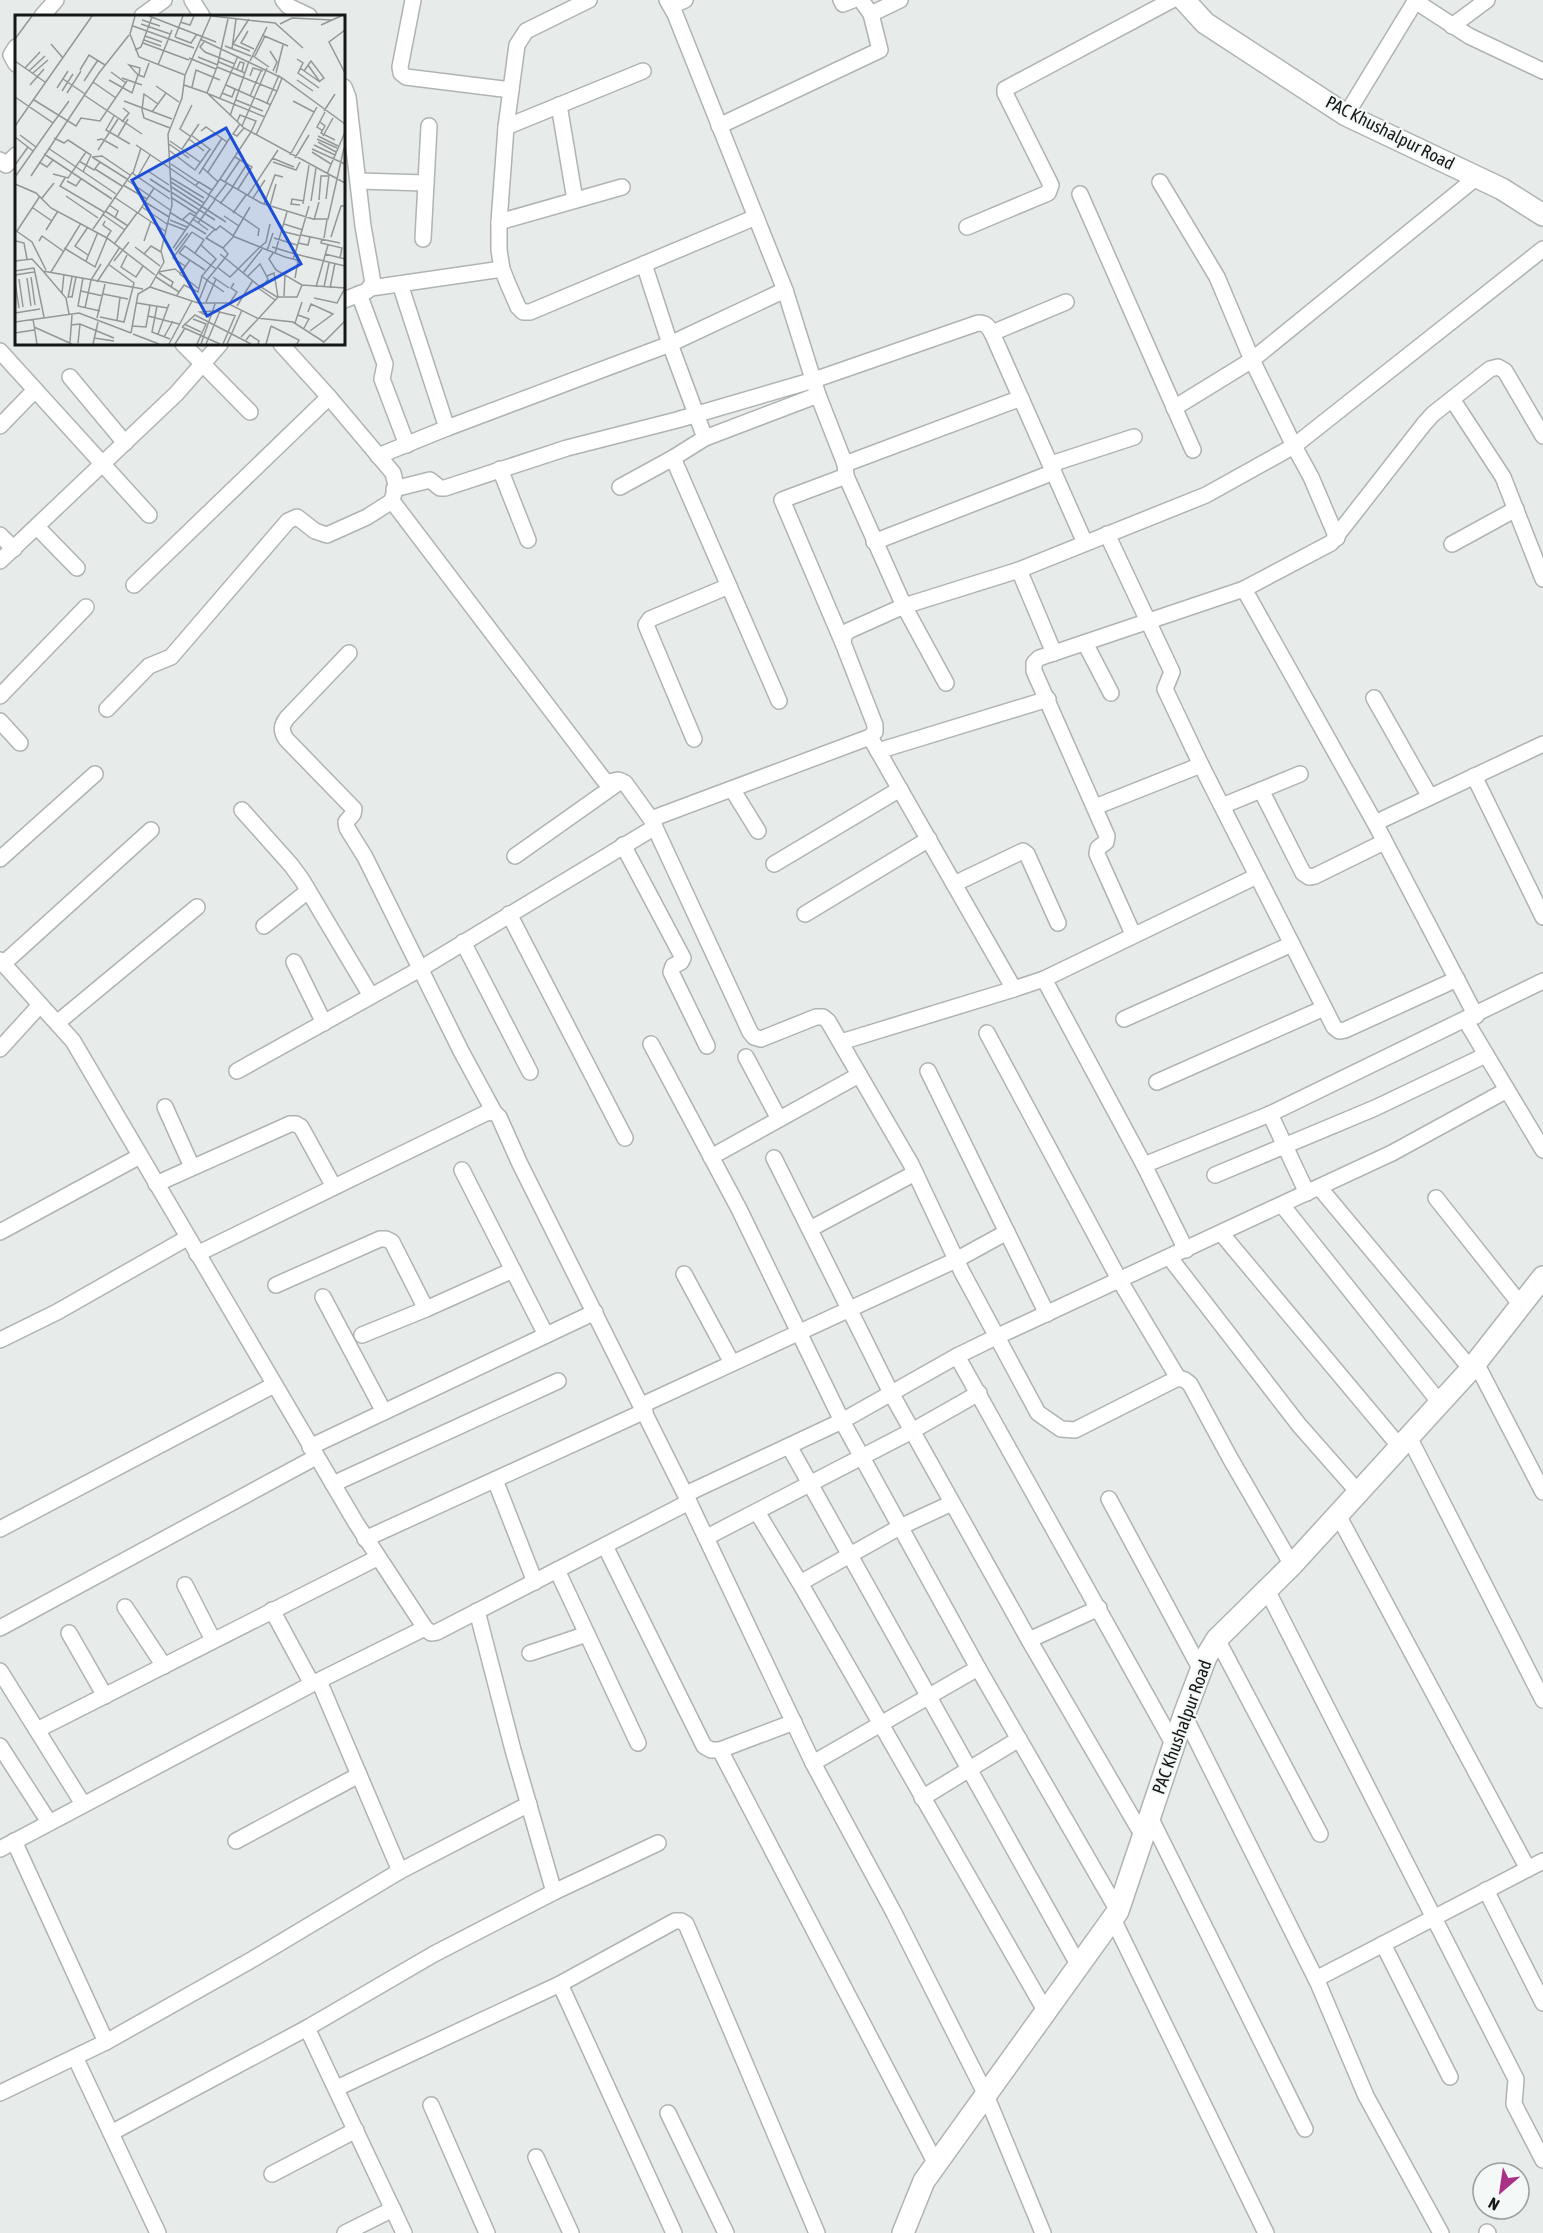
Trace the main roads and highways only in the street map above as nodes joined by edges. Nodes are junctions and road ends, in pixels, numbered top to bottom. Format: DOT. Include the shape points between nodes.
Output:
graph roads {
  1 [pos="1184,0"];
  2 [pos="1543,215"];
  3 [pos="1543,1277"];
  4 [pos="903,2233"];
  1 -- 2 [label="main road, PAC Khushalpur Road" via="1205,23 1346,115 1503,189"];
  3 -- 4 [label="main road, PAC Khushalpur Road" via="1474,1366 1292,1565 1217,1638 1184,1715 1116,1915 924,2181"];
}
